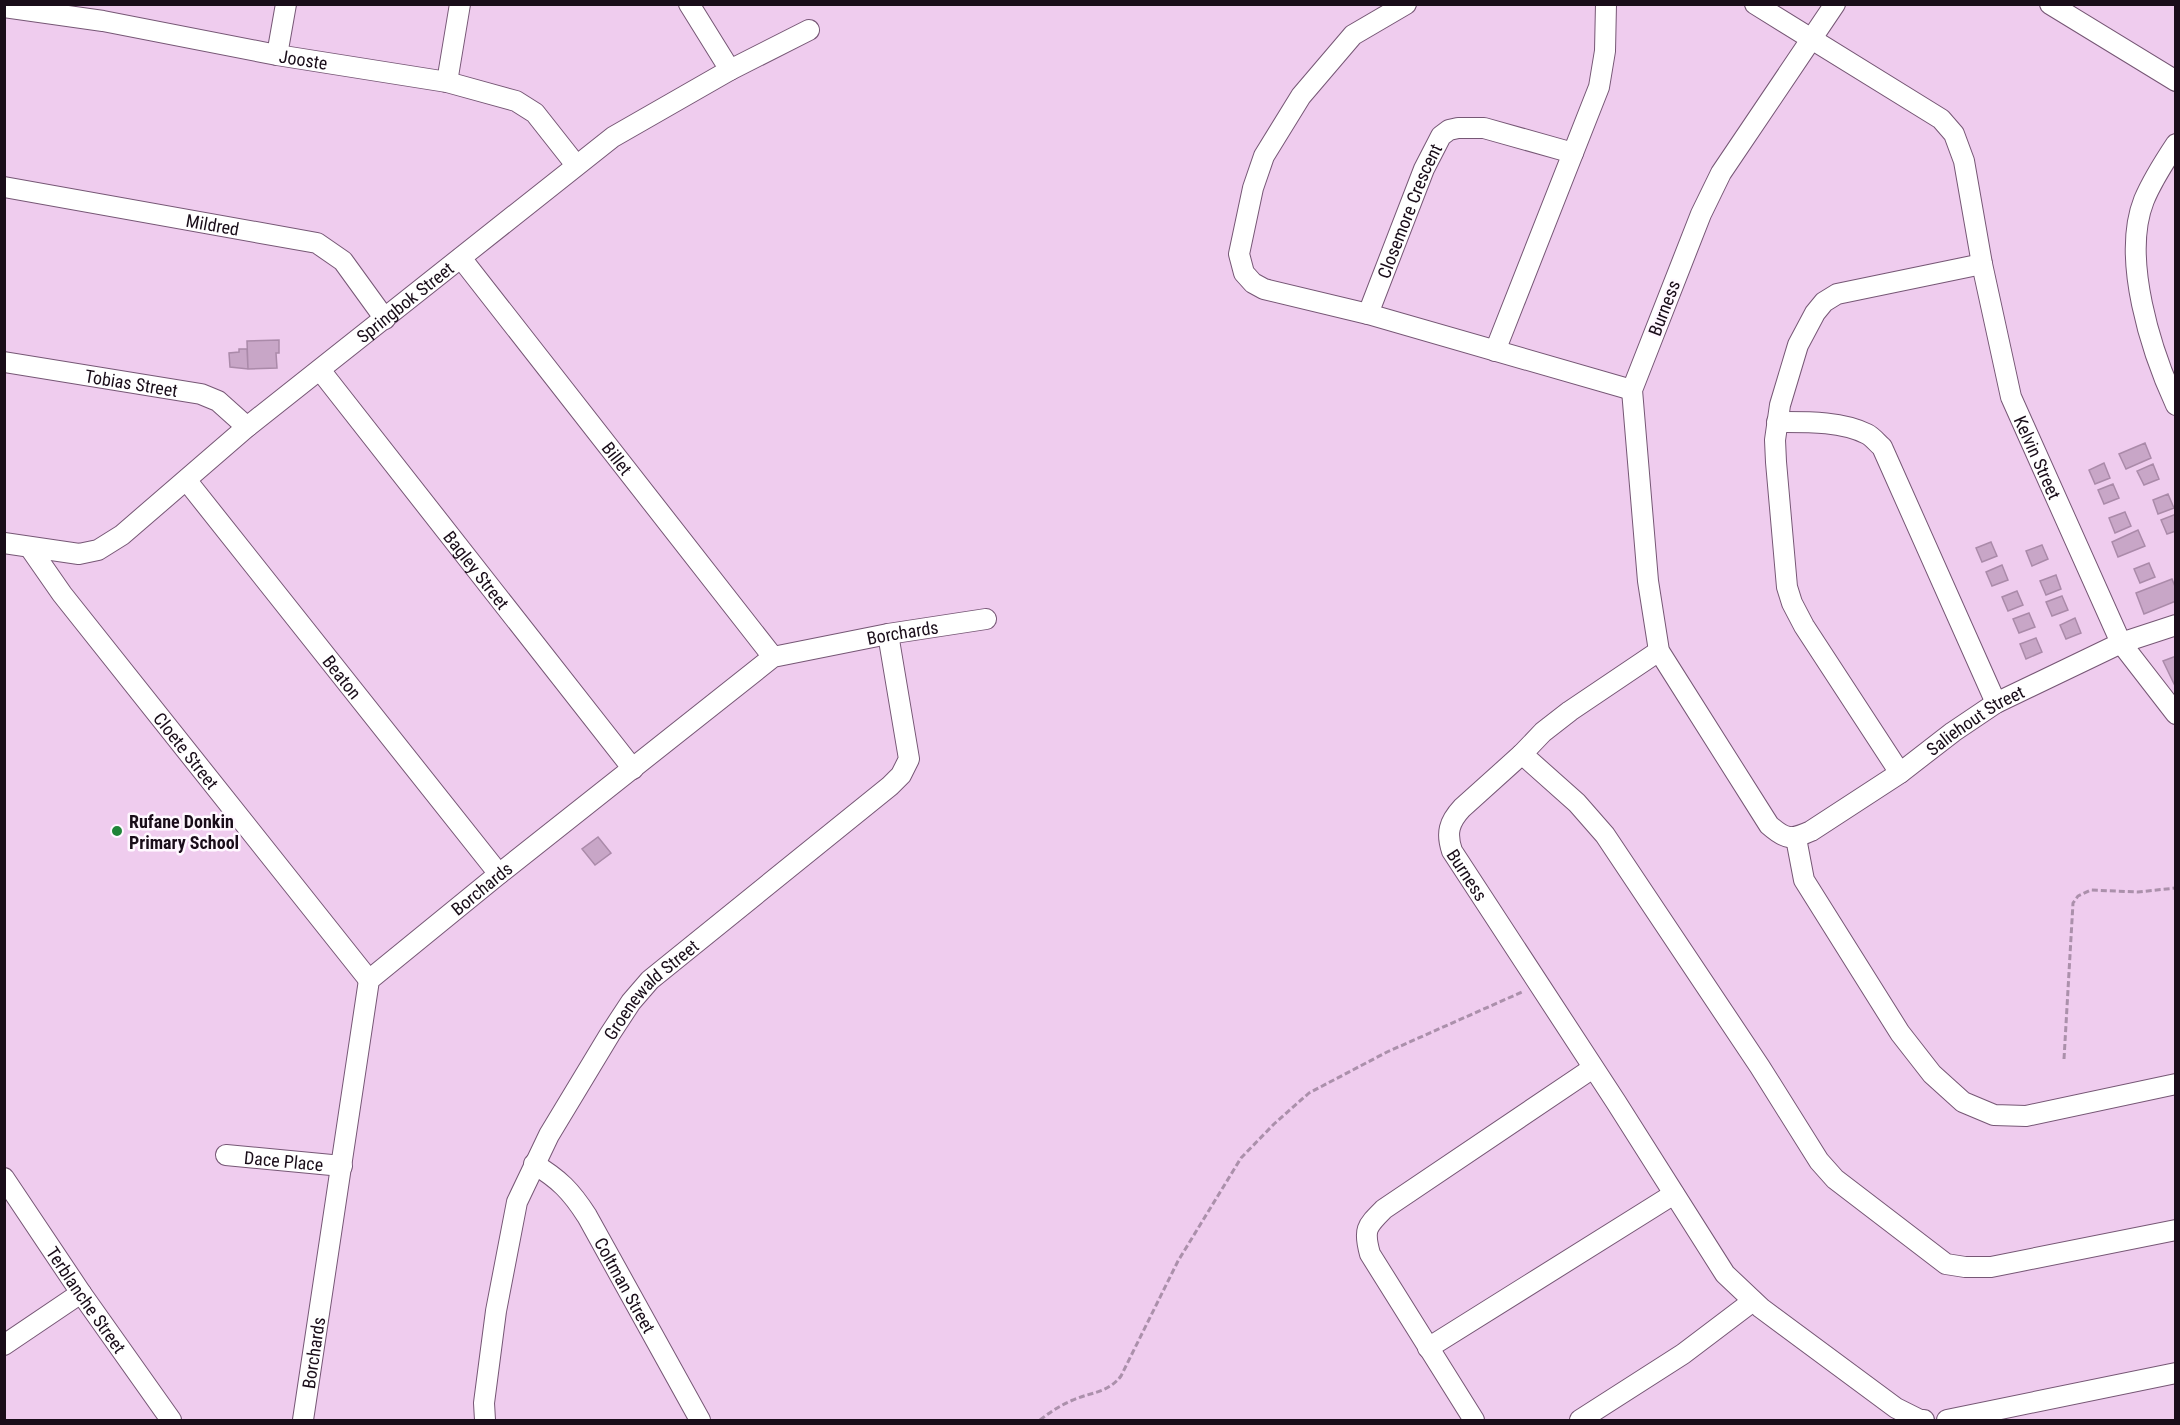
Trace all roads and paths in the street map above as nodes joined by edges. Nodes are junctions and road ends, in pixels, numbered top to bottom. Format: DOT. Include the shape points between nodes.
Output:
graph roads {
  1 [pos="286,4"];
  2 [pos="460,4"];
  3 [pos="689,4"];
  4 [pos="1406,4"];
  5 [pos="1606,4"];
  6 [pos="1755,4"];
  7 [pos="1835,4"];
  8 [pos="2050,4"];
  9 [pos="4,7"];
  10 [pos="104,13"];
  11 [pos="809,30"];
  12 [pos="1811,39"];
  13 [pos="277,56"];
  14 [pos="730,70"];
  15 [pos="447,81"];
  16 [pos="2175,81"];
  17 [pos="2175,144"];
  18 [pos="1573,153"];
  19 [pos="576,165"];
  20 [pos="4,187"];
  21 [pos="461,258"];
  22 [pos="1982,264"];
  23 [pos="1368,314"];
  24 [pos="385,319"];
  25 [pos="1495,351"];
  26 [pos="4,362"];
  27 [pos="320,370"];
  28 [pos="1632,390"];
  29 [pos="2175,405"];
  30 [pos="1778,422"];
  31 [pos="248,427"];
  32 [pos="187,481"];
  33 [pos="4,543"];
  34 [pos="30,548"];
  35 [pos="986,620"];
  36 [pos="2175,625"];
  37 [pos="888,634"];
  38 [pos="2121,643"];
  39 [pos="1659,651"];
  40 [pos="773,657"];
  41 [pos="1996,702"];
  42 [pos="2175,714"];
  43 [pos="1522,754"];
  44 [pos="633,769"];
  45 [pos="1900,772"];
  46 [pos="1791,837"];
  47 [pos="499,874"];
  48 [pos="2175,888"];
  49 [pos="369,980"];
  50 [pos="1538,985"];
  51 [pos="2064,1059"];
  52 [pos="1593,1068"];
  53 [pos="2175,1084"];
  54 [pos="226,1155"];
  55 [pos="534,1164"];
  56 [pos="342,1167"];
  57 [pos="4,1178"];
  58 [pos="1674,1194"];
  59 [pos="2175,1230"];
  60 [pos="81,1293"];
  61 [pos="1753,1300"];
  62 [pos="4,1345"];
  63 [pos="1428,1348"];
  64 [pos="2175,1373"];
  65 [pos="171,1420"];
  66 [pos="303,1420"];
  67 [pos="484,1420"];
  68 [pos="700,1420"];
  69 [pos="1040,1420"];
  70 [pos="1474,1420"];
  71 [pos="1580,1420"];
  72 [pos="1924,1420"];
  73 [pos="1947,1420"];
  1 -- 13 [label="street"];
  2 -- 15 [label="street"];
  3 -- 14 [label="street"];
  4 -- 23 [label="street" via="1353,35 1301,96 1264,156 1239,254 1245,273 1264,289"];
  5 -- 18 [label="street" via="1599,87"];
  6 -- 12 [label="street"];
  7 -- 12 [label="street, Burness"];
  8 -- 16 [label="street"];
  9 -- 10 [label="street, Jooste"];
  10 -- 13 [label="street, Jooste"];
  11 -- 14 [label="street, Springbok Street"];
  12 -- 22 [label="street, Kelvin Street" via="1941,118 1954,134 1964,161"];
  12 -- 28 [label="street, Burness" via="1721,173"];
  13 -- 15 [label="street, Jooste"];
  14 -- 19 [label="street, Springbok Street" via="622,132"];
  15 -- 19 [label="street, Jooste" via="516,101 535,113"];
  17 -- 29 [label="street" via="2144,201 2135,252 2155,354"];
  18 -- 23 [label="street, Closemore Crescent" via="1484,128 1458,128 1441,136 1424,169"];
  18 -- 25 [label="street"];
  19 -- 21 [label="street, Springbok Street"];
  20 -- 24 [label="street, Mildred" via="317,243 342,261"];
  21 -- 24 [label="street, Springbok Street"];
  21 -- 40 [label="street, Billet"];
  22 -- 30 [label="street" via="1837,294 1824,302 1798,345"];
  22 -- 38 [label="street, Kelvin Street" via="2011,397"];
  23 -- 25 [label="street"];
  24 -- 27 [label="street, Springbok Street"];
  25 -- 28 [label="street"];
  26 -- 31 [label="street, Tobias Street" via="201,394 218,401"];
  27 -- 31 [label="street, Springbok Street"];
  27 -- 44 [label="street, Bagley Street"];
  28 -- 39 [label="street, Burness" via="1648,581"];
  30 -- 41 [label="street" via="1851,429 1869,435 1882,447"];
  30 -- 45 [label="street" via="1776,462 1787,587 1792,603"];
  31 -- 32 [label="street, Springbok Street"];
  32 -- 34 [label="street, Springbok Street" via="98,550 79,554"];
  32 -- 47 [label="street, Beaton"];
  33 -- 34 [label="street, Springbok Street"];
  34 -- 49 [label="street, Cloete Street" via="62,594"];
  35 -- 37 [label="street, Borchards"];
  36 -- 38 [label="street, Saliehout Street"];
  37 -- 40 [label="street, Borchards"];
  37 -- 55 [label="street, Groenewald Street" via="909,759 902,775 650,980 610,1034"];
  38 -- 41 [label="street, Saliehout Street"];
  38 -- 42 [label="street, Kelvin Street"];
  39 -- 43 [label="street, Burness" via="1570,711"];
  39 -- 46 [label="street, Burness" via="1769,825 1779,835"];
  40 -- 44 [label="street, Borchards"];
  41 -- 45 [label="street, Saliehout Street"];
  43 -- 50 [label="street, Burness" via="1454,817 1448,838 1452,851"];
  43 -- 59 [label="street" via="1577,803 1605,835 1761,1067 1819,1161 1835,1179 1946,1264 1991,1267"];
  44 -- 47 [label="street, Borchards"];
  45 -- 46 [label="street, Saliehout Street" via="1810,831"];
  46 -- 53 [label="street" via="1804,880 1893,1023 1932,1074 1963,1102 1994,1115 2026,1116"];
  47 -- 49 [label="street, Borchards"];
  48 -- 51 [label="path" via="2139,892 2091,890 2073,903"];
  49 -- 56 [label="street, Borchards"];
  50 -- 52 [label="street, Burness"];
  50 -- 69 [label="path" via="1387,1052 1309,1094 1274,1124 1241,1158 1178,1261 1113,1386 1075,1399"];
  52 -- 58 [label="street, Burness"];
  52 -- 63 [label="street" via="1384,1209 1367,1225 1370,1254"];
  54 -- 56 [label="street, Dace Place"];
  55 -- 67 [label="street, Groenewald Street" via="517,1203 496,1311"];
  55 -- 68 [label="street, Coltman Street" via="555,1176 587,1216"];
  56 -- 66 [label="street, Borchards"];
  57 -- 60 [label="street, Terblanche Street"];
  58 -- 61 [label="street, Burness" via="1725,1274"];
  58 -- 63 [label="street"];
  60 -- 62 [label="street"];
  60 -- 65 [label="street, Terblanche Street"];
  61 -- 71 [label="street" via="1683,1354"];
  61 -- 72 [label="street, Burness" via="1896,1408"];
  63 -- 70 [label="street"];
  64 -- 73 [label="street"];
}
